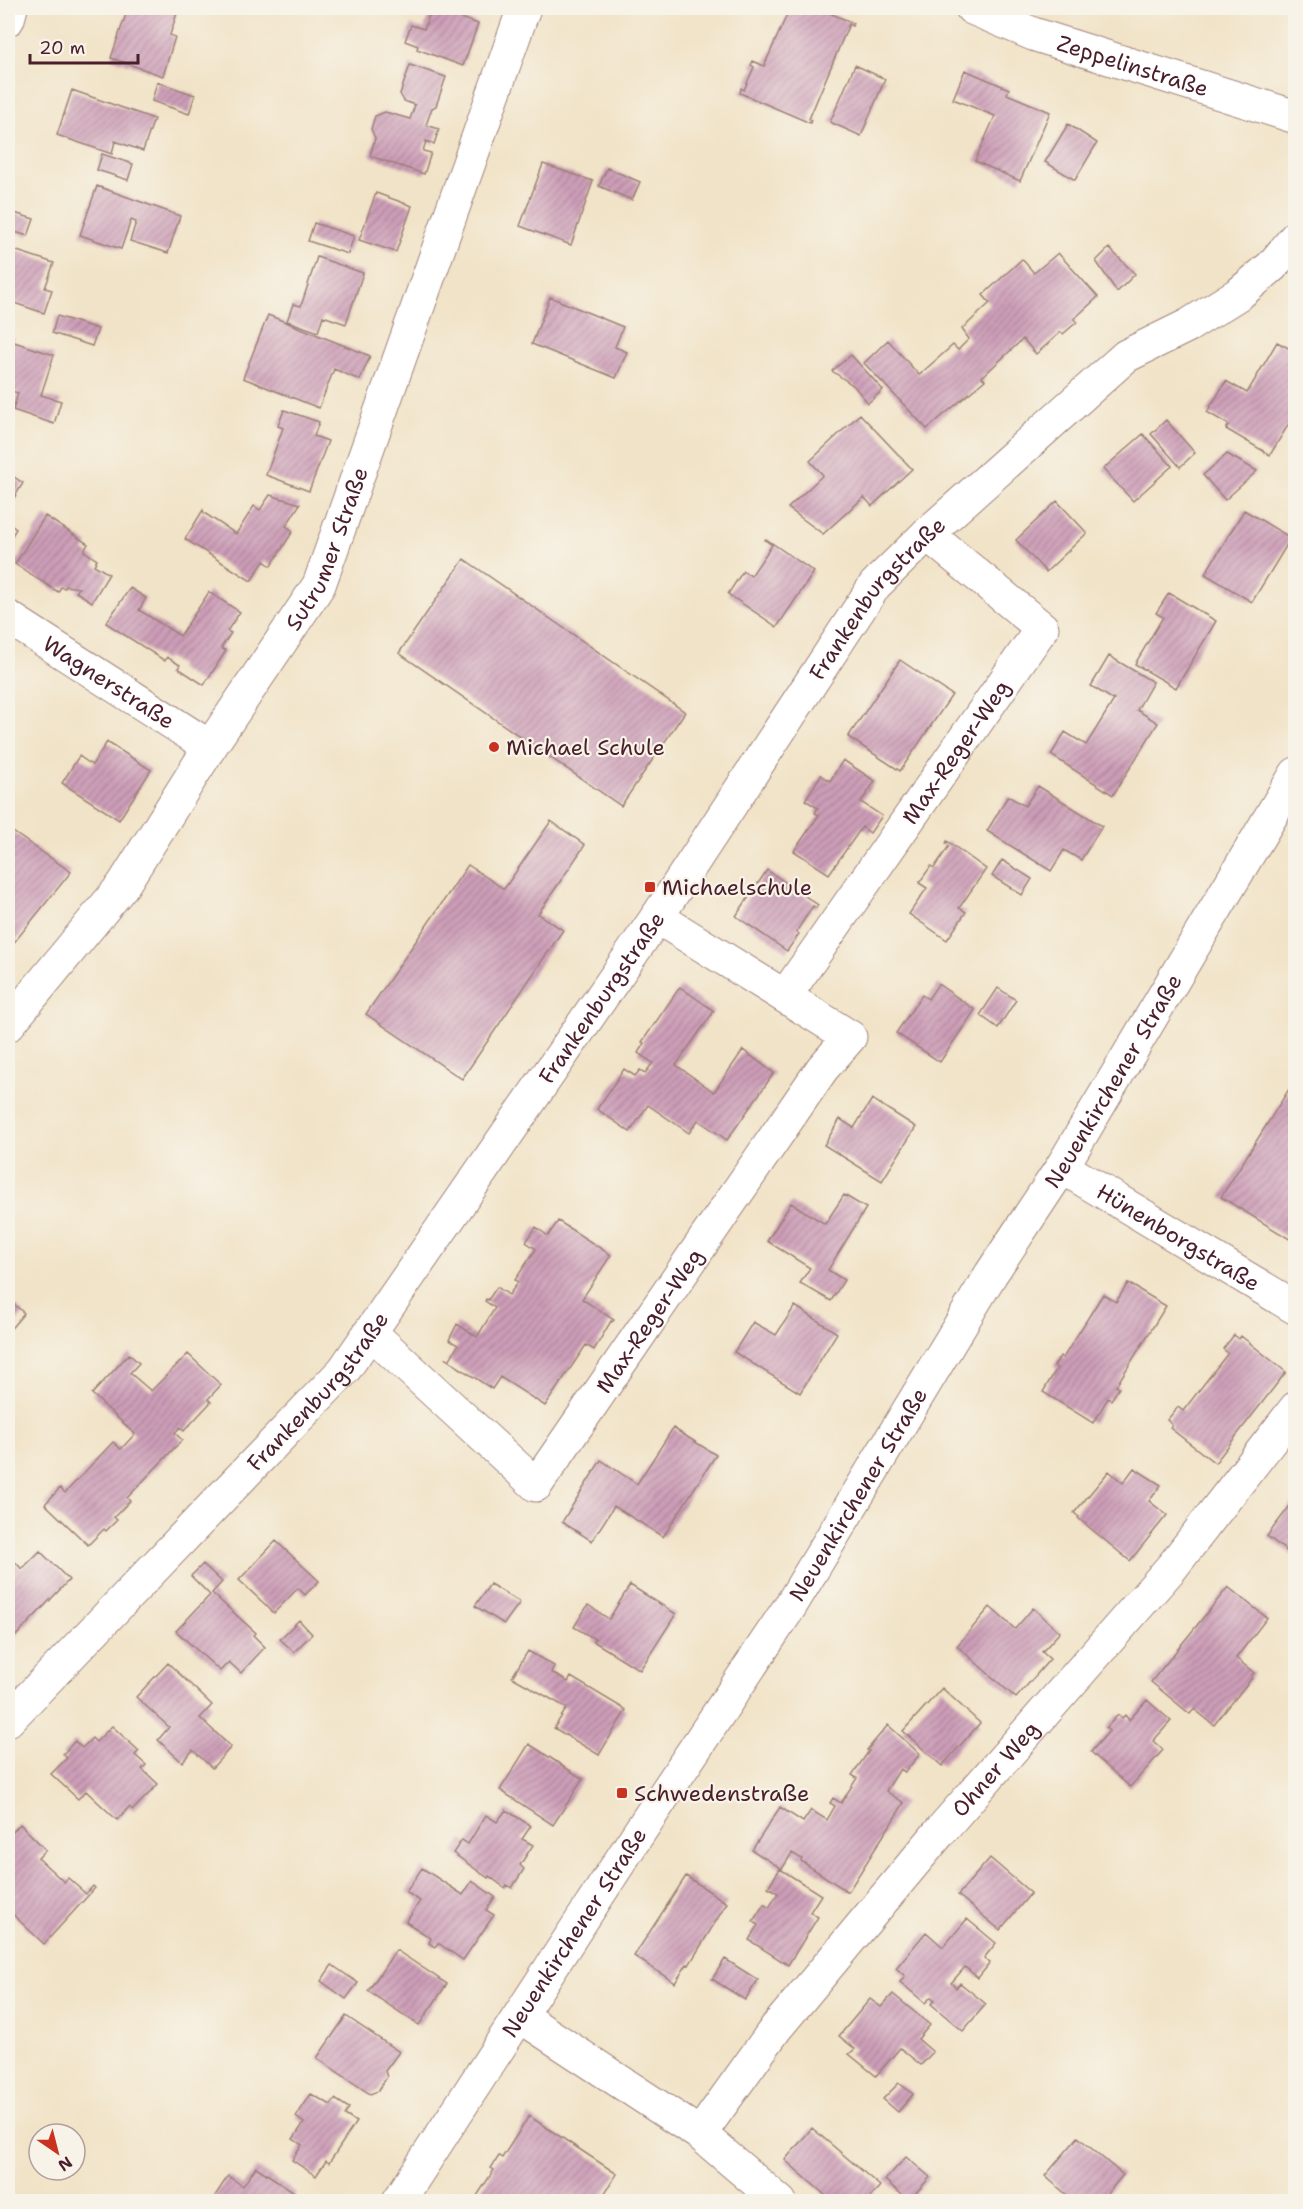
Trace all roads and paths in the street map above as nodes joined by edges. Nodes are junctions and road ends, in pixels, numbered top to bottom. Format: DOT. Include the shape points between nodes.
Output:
graph roads {
  1 [pos="11,8"];
  2 [pos="524,8"];
  3 [pos="972,8"];
  4 [pos="8,19"];
  5 [pos="1296,117"];
  6 [pos="1296,237"];
  7 [pos="927,534"];
  8 [pos="8,617"];
  9 [pos="210,747"];
  10 [pos="1296,774"];
  11 [pos="657,917"];
  12 [pos="785,996"];
  13 [pos="8,1025"];
  14 [pos="1062,1167"];
  15 [pos="1296,1308"];
  16 [pos="371,1333"];
  17 [pos="1296,1408"];
  18 [pos="8,1720"];
  19 [pos="520,2016"];
  20 [pos="700,2134"];
  21 [pos="398,2202"];
  22 [pos="780,2202"];
  1 -- 4 [label="street"];
  2 -- 9 [label="street, Sutrumer Straße" via="319,585"];
  3 -- 5 [label="street, Zeppelinstraße" via="1033,34"];
  6 -- 7 [label="street, Frankenburgstraße" via="1272,266 1240,293 1126,357"];
  7 -- 11 [label="street, Frankenburgstraße" via="875,585"];
  7 -- 12 [label="street, Max-Reger-Weg" via="1042,628"];
  8 -- 9 [label="street, Wagnerstraße"];
  9 -- 13 [label="street, Sutrumer Straße" via="123,885"];
  10 -- 14 [label="street, Neuenkirchener Straße"];
  11 -- 12 [label="street, Max-Reger-Weg"];
  11 -- 16 [label="street, Frankenburgstraße"];
  12 -- 16 [label="street, Max-Reger-Weg" via="850,1037 822,1069 536,1485"];
  14 -- 15 [label="street, Hünenborgstraße"];
  14 -- 19 [label="street, Neuenkirchener Straße" via="992,1274 791,1605"];
  16 -- 18 [label="street, Frankenburgstraße" via="344,1370"];
  17 -- 20 [label="street, Ohner Weg" via="1172,1567 943,1828 776,2028"];
  19 -- 20 [label="street"];
  19 -- 21 [label="street, Neuenkirchener Straße"];
  20 -- 22 [label="street"];
}
